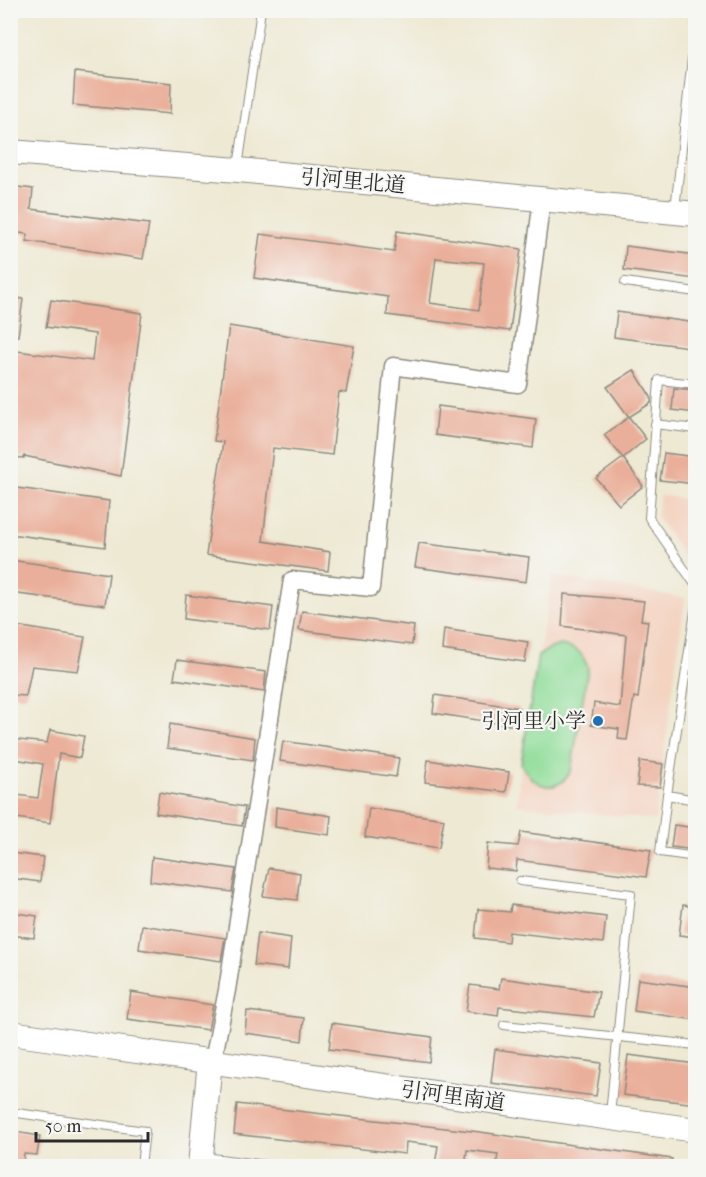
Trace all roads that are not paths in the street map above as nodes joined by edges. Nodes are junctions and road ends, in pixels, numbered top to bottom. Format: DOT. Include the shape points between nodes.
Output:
graph roads {
  1 [pos="261,10"];
  2 [pos="696,23"];
  3 [pos="695,37"];
  4 [pos="684,126"];
  5 [pos="696,127"];
  6 [pos="10,152"];
  7 [pos="238,170"];
  8 [pos="542,199"];
  9 [pos="685,213"];
  10 [pos="625,282"];
  11 [pos="696,292"];
  12 [pos="696,384"];
  13 [pos="655,424"];
  14 [pos="696,429"];
  15 [pos="696,586"];
  16 [pos="696,605"];
  17 [pos="691,665"];
  18 [pos="667,795"];
  19 [pos="696,800"];
  20 [pos="696,857"];
  21 [pos="520,881"];
  22 [pos="504,1025"];
  23 [pos="10,1033"];
  24 [pos="616,1037"];
  25 [pos="696,1045"];
  26 [pos="213,1061"];
  27 [pos="10,1112"];
  28 [pos="610,1118"];
  29 [pos="696,1130"];
  30 [pos="203,1162"];
  31 [pos="141,1167"];
  32 [pos="274,1167"];
  1 -- 7 [label="lane"];
  2 -- 3 [label="lane"];
  3 -- 4 [label="lane"];
  4 -- 5 [label="lane"];
  4 -- 9 [label="lane"];
  6 -- 7 [label="street, 引河里北道"];
  7 -- 8 [label="street, 引河里北道"];
  8 -- 9 [label="street, 引河里北道"];
  8 -- 26 [label="street" via="518,384 393,366 371,588 292,580"];
  10 -- 11 [label="lane"];
  12 -- 13 [label="lane" via="659,380"];
  13 -- 14 [label="lane"];
  13 -- 15 [label="lane" via="649,518"];
  16 -- 17 [label="lane"];
  17 -- 18 [label="lane"];
  18 -- 19 [label="lane"];
  18 -- 20 [label="lane" via="660,852"];
  21 -- 24 [label="lane" via="631,894"];
  22 -- 24 [label="lane"];
  23 -- 26 [label="street, 引河里南道"];
  24 -- 25 [label="lane"];
  24 -- 28 [label="lane"];
  26 -- 28 [label="street, 引河里南道"];
  26 -- 30 [label="street"];
  27 -- 31 [label="lane" via="145,1131"];
  28 -- 29 [label="street, 引河里南道"];
  30 -- 32 [label="lane"];
}
